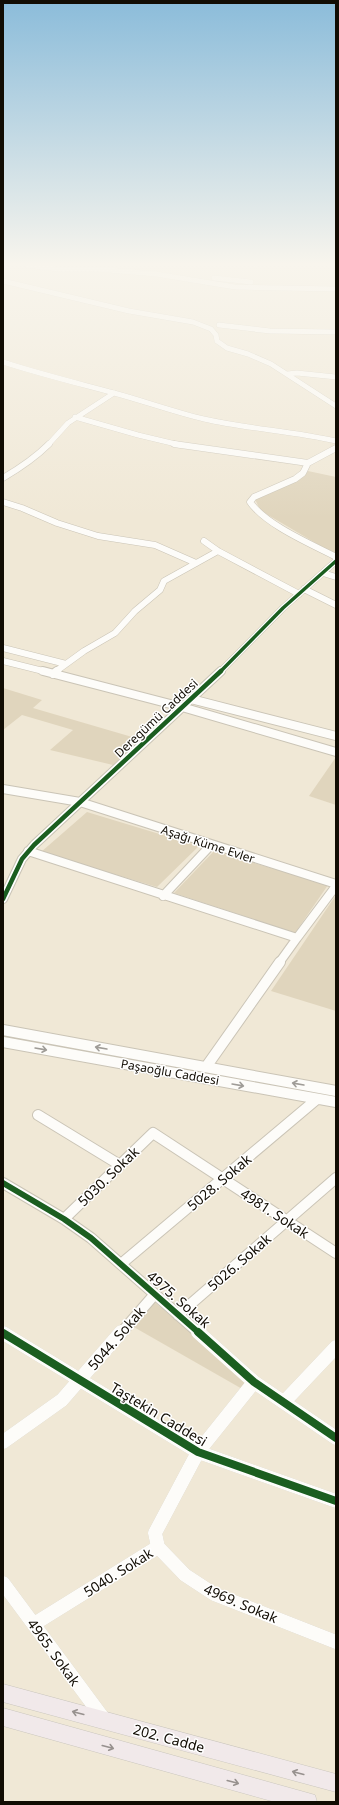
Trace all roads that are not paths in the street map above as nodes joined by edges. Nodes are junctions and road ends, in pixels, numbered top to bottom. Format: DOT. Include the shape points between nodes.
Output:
graph roads {
  1 [pos="234,349"];
  2 [pos="3,362"];
  3 [pos="287,374"];
  4 [pos="336,377"];
  5 [pos="114,393"];
  6 [pos="336,406"];
  7 [pos="75,417"];
  8 [pos="336,441"];
  9 [pos="336,448"];
  10 [pos="308,463"];
  11 [pos="3,478"];
  12 [pos="3,502"];
  13 [pos="204,542"];
  14 [pos="218,551"];
  15 [pos="336,557"];
  16 [pos="336,561"];
  17 [pos="196,563"];
  18 [pos="323,573"];
  19 [pos="336,577"];
  20 [pos="302,591"];
  21 [pos="336,605"];
  22 [pos="3,648"];
  23 [pos="3,661"];
  24 [pos="66,664"];
  25 [pos="53,674"];
  26 [pos="190,699"];
  27 [pos="182,707"];
  28 [pos="336,736"];
  29 [pos="336,752"];
  30 [pos="3,789"];
  31 [pos="80,802"];
  32 [pos="211,845"];
  33 [pos="28,851"];
  34 [pos="336,885"];
  35 [pos="163,896"];
  36 [pos="3,899"];
  37 [pos="297,938"];
  38 [pos="3,1030"];
  39 [pos="3,1042"];
  40 [pos="206,1067"];
  41 [pos="336,1091"];
  42 [pos="317,1099"];
  43 [pos="336,1102"];
  44 [pos="38,1115"];
  45 [pos="153,1133"];
  46 [pos="120,1165"];
  47 [pos="336,1178"];
  48 [pos="222,1179"];
  49 [pos="3,1183"];
  50 [pos="64,1219"];
  51 [pos="287,1221"];
  52 [pos="336,1253"];
  53 [pos="121,1264"];
  54 [pos="155,1294"];
  55 [pos="178,1315"];
  56 [pos="3,1333"];
  57 [pos="336,1346"];
  58 [pos="80,1380"];
  59 [pos="254,1382"];
  60 [pos="284,1402"];
  61 [pos="336,1438"];
  62 [pos="3,1442"];
  63 [pos="198,1452"];
  64 [pos="336,1501"];
  65 [pos="158,1547"];
  66 [pos="3,1582"];
  67 [pos="34,1624"];
  68 [pos="336,1642"];
  69 [pos="3,1693"];
  70 [pos="3,1717"];
  71 [pos="105,1721"];
  72 [pos="336,1784"];
  73 [pos="308,1802"];
  1 -- 3 [label="street"];
  2 -- 5 [label="street" via="49,377"];
  3 -- 4 [label="street"];
  3 -- 6 [label="street"];
  5 -- 7 [label="street"];
  5 -- 8 [label="street" via="211,420"];
  7 -- 10 [label="street" via="176,444"];
  7 -- 11 [label="street" via="46,448"];
  9 -- 10 [label="street"];
  10 -- 15 [label="street" via="303,473 295,480 254,497 250,504 270,520"];
  12 -- 17 [label="street" via="98,536 155,545"];
  13 -- 14 [label="street"];
  14 -- 17 [label="street"];
  14 -- 20 [label="street"];
  16 -- 18 [label="street, Deregümü Caddesi"];
  17 -- 24 [label="street" via="164,581 160,590 110,636"];
  18 -- 19 [label="street"];
  18 -- 20 [label="street, Deregümü Caddesi"];
  20 -- 21 [label="street"];
  20 -- 26 [label="street, Deregümü Caddesi"];
  22 -- 24 [label="street"];
  23 -- 25 [label="street"];
  24 -- 25 [label="street"];
  25 -- 27 [label="street"];
  26 -- 27 [label="street, Deregümü Caddesi"];
  26 -- 28 [label="street"];
  27 -- 29 [label="street"];
  27 -- 31 [label="street, Deregümü Caddesi"];
  30 -- 31 [label="street, Aşağı Küme Evler"];
  31 -- 32 [label="street, Aşağı Küme Evler"];
  31 -- 33 [label="street, Deregümü Caddesi"];
  32 -- 34 [label="street, Aşağı Küme Evler"];
  32 -- 35 [label="street"];
  33 -- 35 [label="street"];
  33 -- 36 [label="street, Deregümü Caddesi"];
  34 -- 37 [label="street"];
  35 -- 37 [label="street"];
  37 -- 40 [label="street"];
  40 -- 38 [label="street, Paşaoğlu Caddesi, one-way"];
  39 -- 42 [label="street, Paşaoğlu Caddesi, one-way"];
  41 -- 40 [label="street, Paşaoğlu Caddesi, one-way"];
  42 -- 43 [label="street, Paşaoğlu Caddesi"];
  42 -- 48 [label="street, 5028. Sokak"];
  44 -- 46 [label="street"];
  45 -- 46 [label="street, 5030. Sokak"];
  45 -- 48 [label="street, 4981. Sokak"];
  46 -- 50 [label="street, 5030. Sokak"];
  47 -- 51 [label="street, 5026. Sokak"];
  48 -- 51 [label="street, 4981. Sokak"];
  48 -- 53 [label="street, 5028. Sokak"];
  49 -- 50 [label="street, 4975. Sokak"];
  50 -- 53 [label="street, 4975. Sokak"];
  51 -- 52 [label="street, 4981. Sokak"];
  51 -- 55 [label="street, 5026. Sokak"];
  53 -- 54 [label="street, 4975. Sokak"];
  54 -- 55 [label="street, 4975. Sokak"];
  54 -- 58 [label="street, 5044. Sokak"];
  55 -- 59 [label="street, 4975. Sokak"];
  56 -- 58 [label="street, Taştekin Caddesi"];
  57 -- 60 [label="street"];
  58 -- 62 [label="street, 5044. Sokak" via="58,1404"];
  58 -- 63 [label="street, Taştekin Caddesi"];
  59 -- 60 [label="street, 4975. Sokak"];
  59 -- 63 [label="street, 5040. Sokak"];
  60 -- 61 [label="street, 4975. Sokak"];
  63 -- 64 [label="street, Taştekin Caddesi"];
  63 -- 65 [label="street, 5040. Sokak" via="155,1533"];
  65 -- 67 [label="street, 5040. Sokak"];
  65 -- 68 [label="street, 4969. Sokak" via="185,1575 214,1594"];
  66 -- 67 [label="street, 4965. Sokak"];
  67 -- 71 [label="street, 4965. Sokak"];
  71 -- 69 [label="main road, 202. Cadde, one-way"];
  70 -- 73 [label="main road, 202. Cadde, one-way"];
  72 -- 71 [label="main road, 202. Cadde, one-way"];
}
